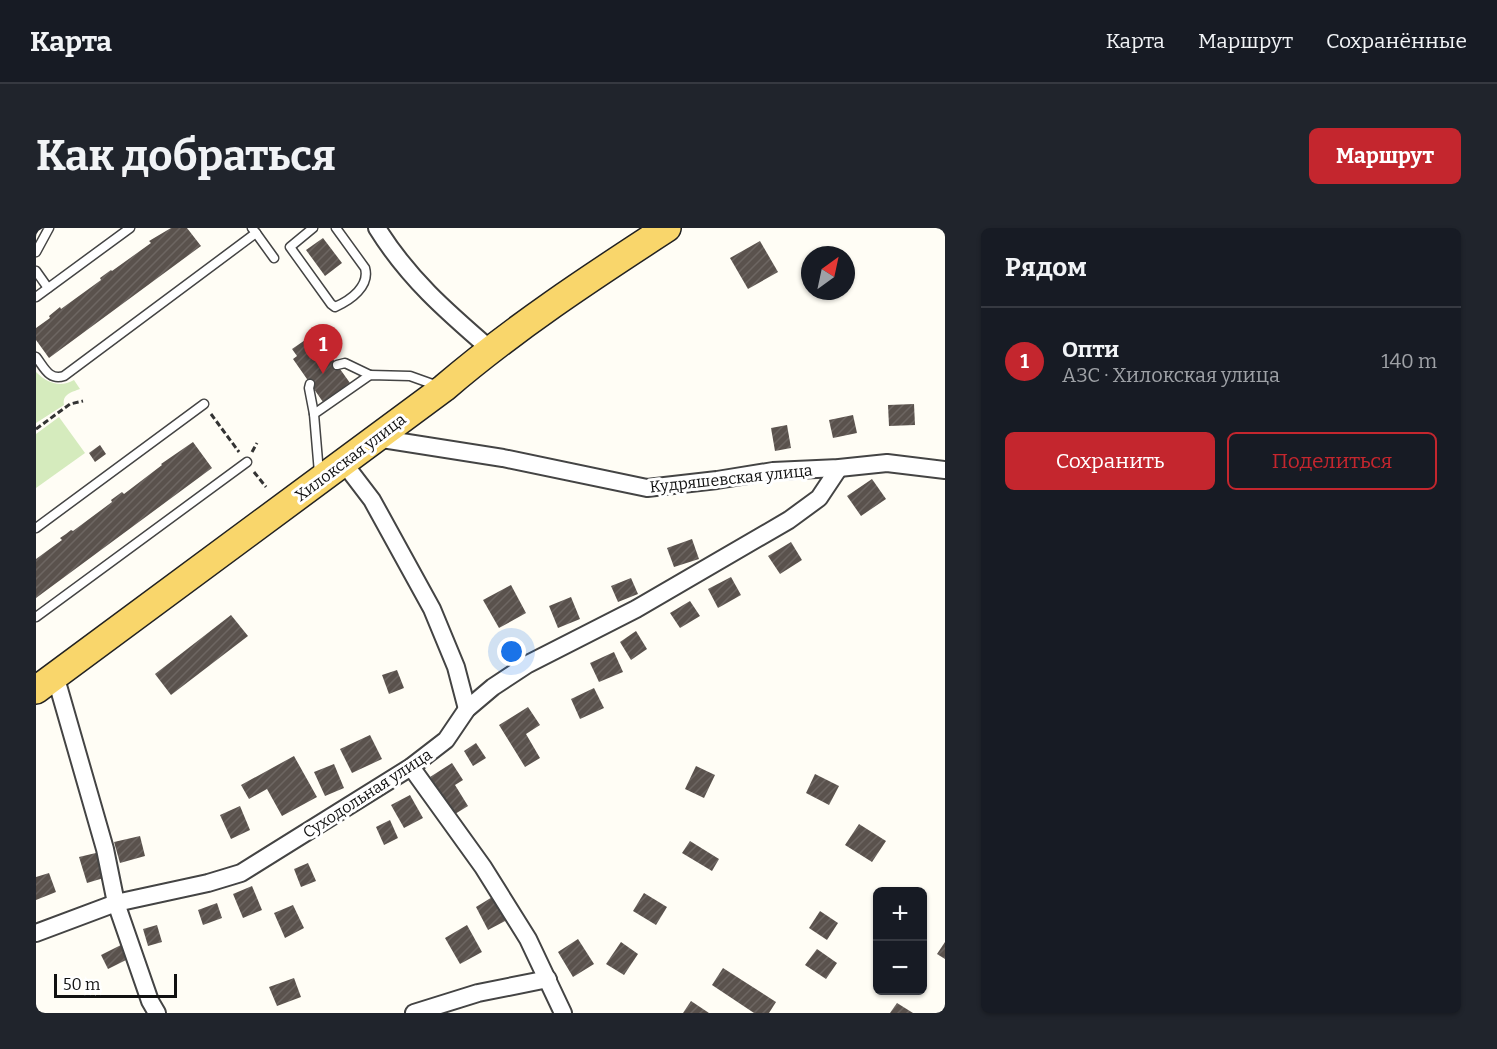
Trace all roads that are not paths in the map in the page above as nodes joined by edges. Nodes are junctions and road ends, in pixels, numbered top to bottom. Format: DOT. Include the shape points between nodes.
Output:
graph roads {
  1 [pos="49,228"];
  2 [pos="130,228"];
  3 [pos="313,228"];
  4 [pos="336,228"];
  5 [pos="377,228"];
  6 [pos="667,228"];
  7 [pos="254,231"];
  8 [pos="36,252"];
  9 [pos="274,258"];
  10 [pos="36,271"];
  11 [pos="48,288"];
  12 [pos="36,297"];
  13 [pos="490,349"];
  14 [pos="36,357"];
  15 [pos="337,365"];
  16 [pos="370,375"];
  17 [pos="310,384"];
  18 [pos="444,388"];
  19 [pos="204,404"];
  20 [pos="314,414"];
  21 [pos="376,438"];
  22 [pos="247,462"];
  23 [pos="343,462"];
  24 [pos="839,468"];
  25 [pos="945,470"];
  26 [pos="319,480"];
  27 [pos="36,528"];
  28 [pos="36,617"];
  29 [pos="46,682"];
  30 [pos="467,709"];
  31 [pos="411,767"];
  32 [pos="116,903"];
  33 [pos="36,933"];
  34 [pos="548,979"];
  35 [pos="157,1013"];
  36 [pos="414,1013"];
  37 [pos="563,1013"];
  1 -- 8 [label="lane"];
  2 -- 11 [label="lane"];
  3 -- 4 [label="lane" via="290,247 335,307 361,289 367,273"];
  5 -- 13 [label="street" via="433,300"];
  6 -- 13 [label="main road, Хилокская улица" via="581,283"];
  7 -- 9 [label="lane"];
  7 -- 14 [label="lane" via="64,375 51,376"];
  10 -- 11 [label="lane"];
  11 -- 12 [label="lane"];
  13 -- 18 [label="main road, Хилокская улица"];
  15 -- 16 [label="lane" via="345,363"];
  16 -- 18 [label="lane" via="410,376"];
  16 -- 20 [label="lane"];
  17 -- 20 [label="lane"];
  18 -- 21 [label="main road, Хилокская улица"];
  19 -- 27 [label="lane"];
  20 -- 26 [label="lane"];
  21 -- 23 [label="main road, Хилокская улица"];
  21 -- 24 [label="street, Кудряшевская улица" via="503,458 647,488 773,471"];
  22 -- 28 [label="lane"];
  23 -- 26 [label="main road, Хилокская улица"];
  23 -- 30 [label="street" via="372,500 432,609 456,667"];
  24 -- 25 [label="street, Кудряшевская улица" via="887,463"];
  24 -- 30 [label="street, Суходольная улица" via="819,498 789,520 636,609 528,664"];
  26 -- 29 [label="main road, Хилокская улица"];
  29 -- 32 [label="street" via="105,849"];
  30 -- 31 [label="street, Суходольная улица" via="446,740"];
  31 -- 32 [label="street, Суходольная улица" via="241,873"];
  31 -- 34 [label="street" via="483,867"];
  32 -- 33 [label="street, Суходольная улица"];
  32 -- 35 [label="street"];
  34 -- 36 [label="street" via="478,993"];
  34 -- 37 [label="street"];
}
